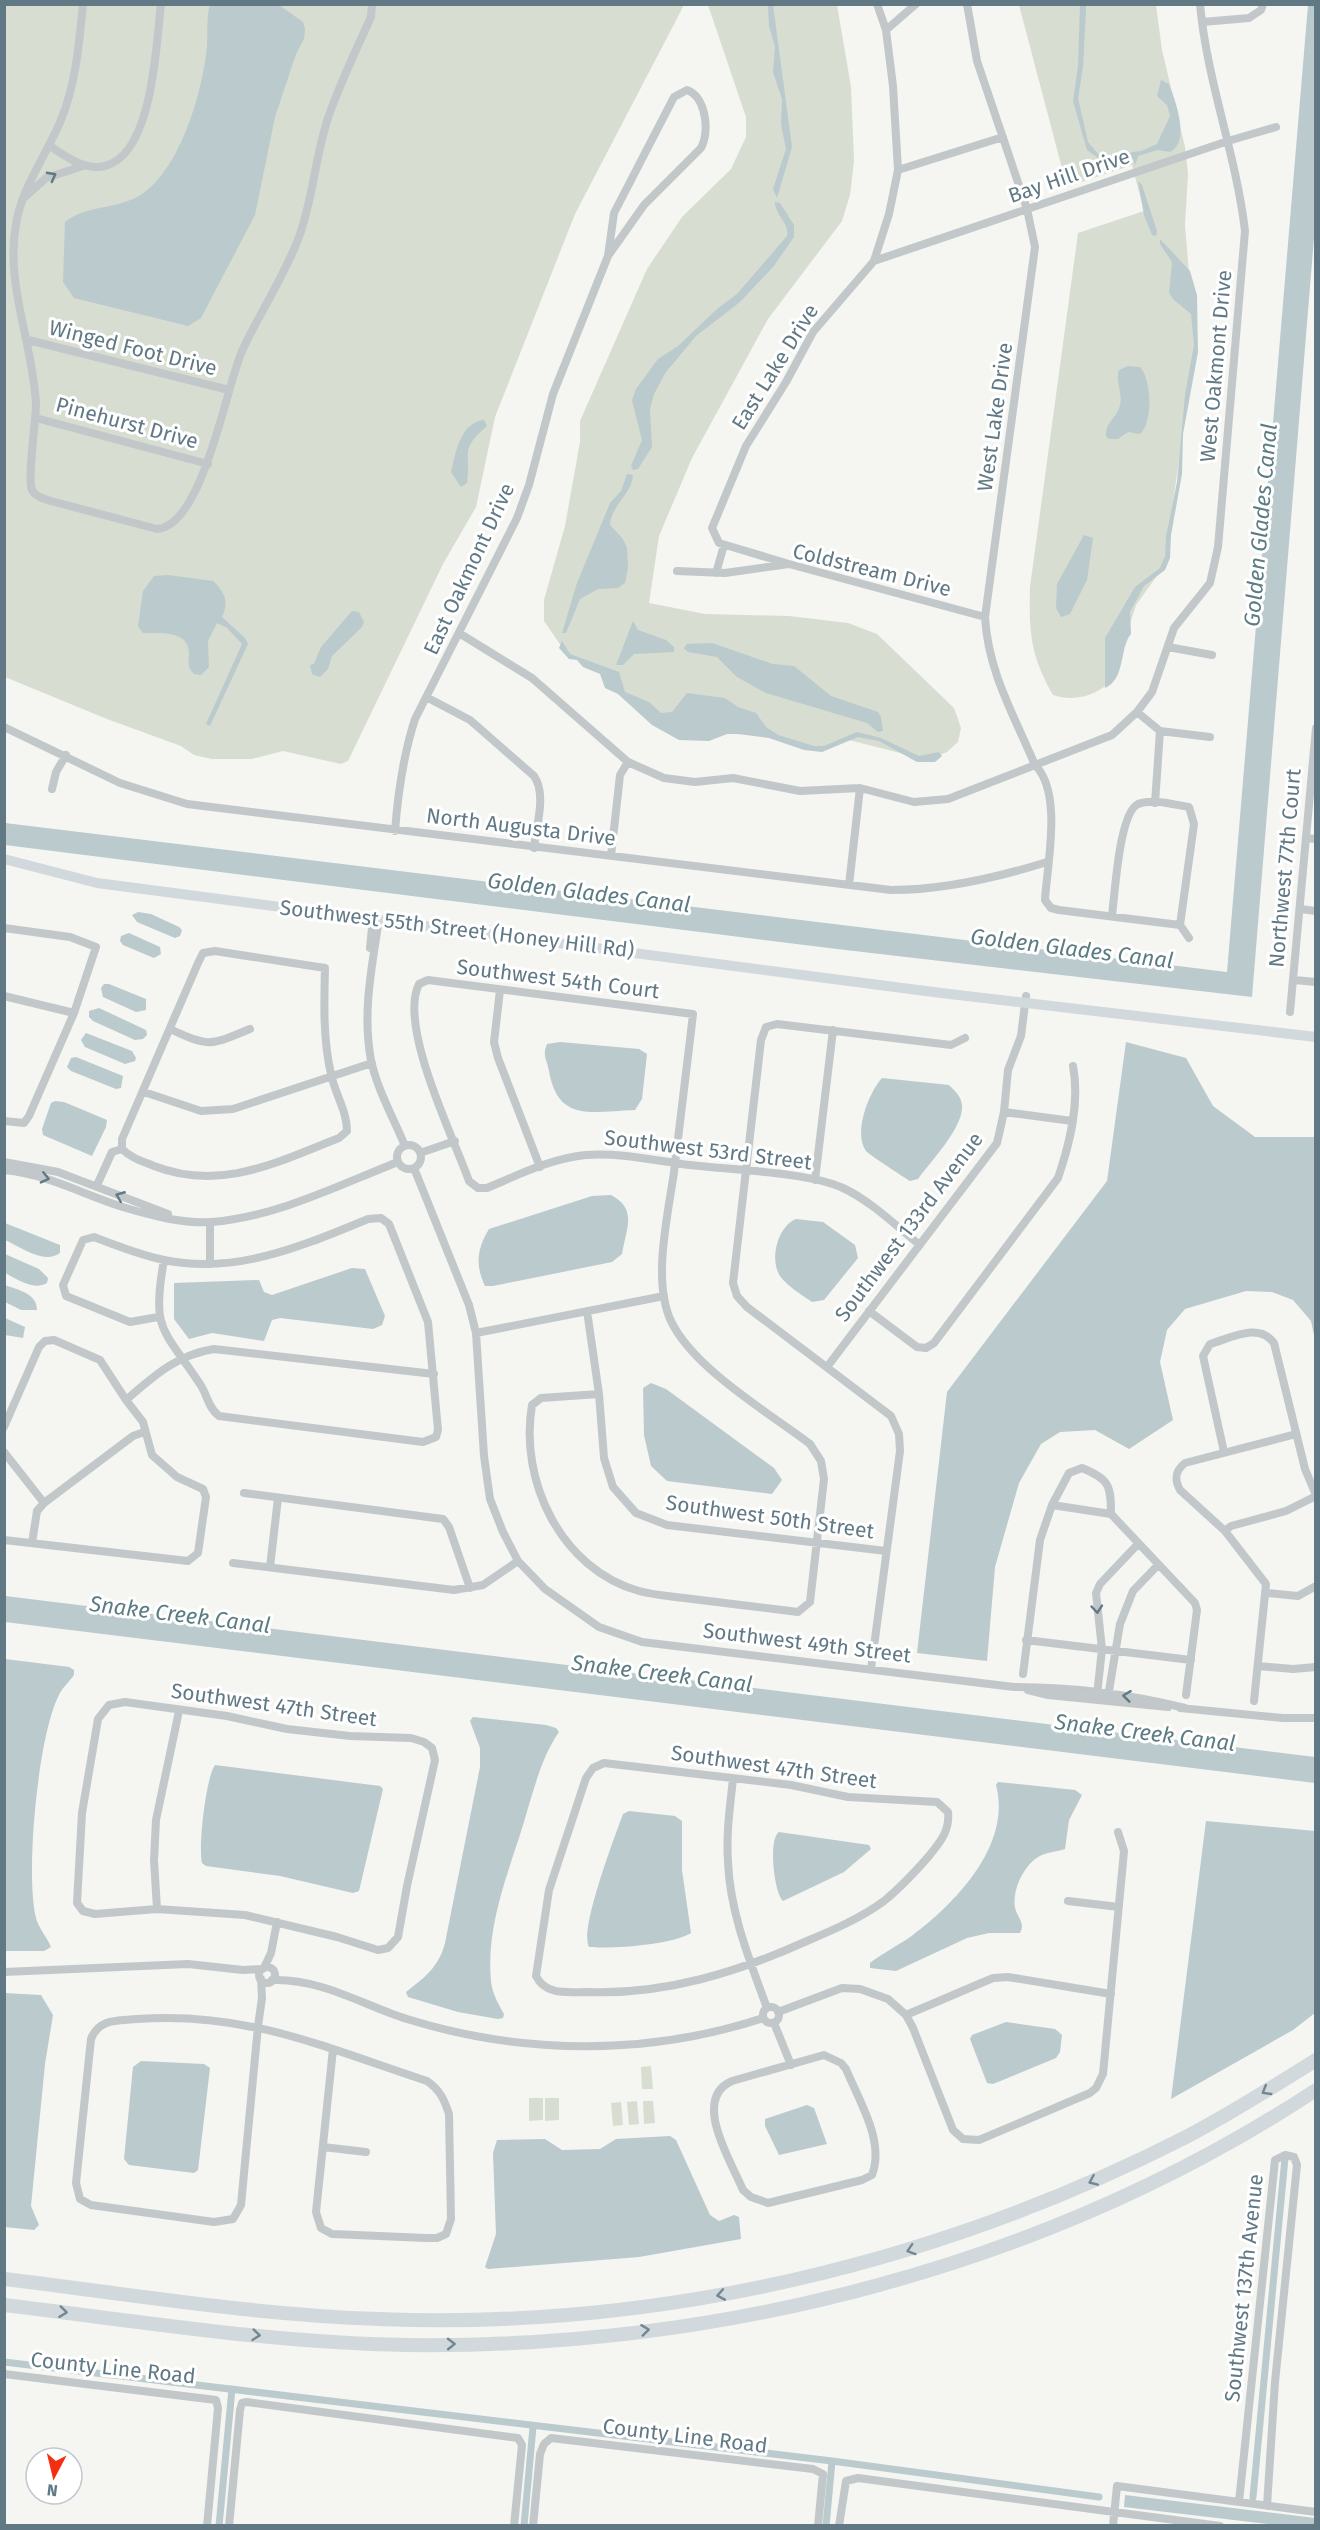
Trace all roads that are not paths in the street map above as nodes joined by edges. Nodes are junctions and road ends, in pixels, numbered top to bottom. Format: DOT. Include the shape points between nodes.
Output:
graph roads {
  1 [pos="83,4"];
  2 [pos="161,4"];
  3 [pos="877,4"];
  4 [pos="916,4"];
  5 [pos="967,4"];
  6 [pos="1200,4"];
  7 [pos="1263,4"];
  8 [pos="372,7"];
  9 [pos="1202,22"];
  10 [pos="886,30"];
  11 [pos="1276,127"];
  12 [pos="1003,137"];
  13 [pos="1228,141"];
  14 [pos="50,146"];
  15 [pos="84,165"];
  16 [pos="898,170"];
  17 [pos="25,196"];
  18 [pos="1027,209"];
  19 [pos="4,223"];
  20 [pos="16,224"];
  21 [pos="608,256"];
  22 [pos="874,261"];
  23 [pos="28,340"];
  24 [pos="229,390"];
  25 [pos="36,418"];
  26 [pos="208,464"];
  27 [pos="724,545"];
  28 [pos="789,564"];
  29 [pos="677,571"];
  30 [pos="716,573"];
  31 [pos="985,617"];
  32 [pos="459,633"];
  33 [pos="1168,647"];
  34 [pos="1212,654"];
  35 [pos="428,698"];
  36 [pos="1137,712"];
  37 [pos="4,727"];
  38 [pos="1316,728"];
  39 [pos="1160,731"];
  40 [pos="1210,737"];
  41 [pos="66,755"];
  42 [pos="628,762"];
  43 [pos="1035,765"];
  44 [pos="860,788"];
  45 [pos="52,789"];
  46 [pos="1155,803"];
  47 [pos="395,831"];
  48 [pos="1306,838"];
  49 [pos="1316,839"];
  50 [pos="534,848"];
  51 [pos="611,856"];
  52 [pos="4,859"];
  53 [pos="1047,862"];
  54 [pos="849,885"];
  55 [pos="1300,909"];
  56 [pos="1316,911"];
  57 [pos="1112,915"];
  58 [pos="376,918"];
  59 [pos="1180,925"];
  60 [pos="4,928"];
  61 [pos="1189,938"];
  62 [pos="1294,980"];
  63 [pos="1316,982"];
  64 [pos="500,990"];
  65 [pos="4,996"];
  66 [pos="1025,1000"];
  67 [pos="1290,1012"];
  68 [pos="74,1013"];
  69 [pos="170,1029"];
  70 [pos="250,1029"];
  71 [pos="833,1030"];
  72 [pos="1316,1036"];
  73 [pos="965,1038"];
  74 [pos="372,1063"];
  75 [pos="1073,1066"];
  76 [pos="331,1075"];
  77 [pos="144,1092"];
  78 [pos="1004,1113"];
  79 [pos="4,1121"];
  80 [pos="1072,1121"];
  81 [pos="454,1141"];
  82 [pos="405,1146"];
  83 [pos="122,1149"];
  84 [pos="420,1153"];
  85 [pos="4,1162"];
  86 [pos="398,1162"];
  87 [pos="675,1163"];
  88 [pos="540,1167"];
  89 [pos="414,1168"];
  90 [pos="4,1170"];
  91 [pos="745,1172"];
  92 [pos="815,1180"];
  93 [pos="98,1183"];
  94 [pos="195,1221"];
  95 [pos="210,1222"];
  96 [pos="920,1245"];
  97 [pos="164,1260"];
  98 [pos="210,1264"];
  99 [pos="664,1296"];
  100 [pos="587,1311"];
  101 [pos="869,1311"];
  102 [pos="158,1317"];
  103 [pos="476,1333"];
  104 [pos="180,1358"];
  105 [pos="827,1367"];
  106 [pos="434,1374"];
  107 [pos="599,1394"];
  108 [pos="126,1400"];
  109 [pos="4,1427"];
  110 [pos="144,1432"];
  111 [pos="1296,1434"];
  112 [pos="4,1452"];
  113 [pos="1224,1452"];
  114 [pos="244,1493"];
  115 [pos="1316,1495"];
  116 [pos="278,1498"];
  117 [pos="44,1503"];
  118 [pos="1052,1505"];
  119 [pos="1111,1514"];
  120 [pos="1225,1531"];
  121 [pos="4,1540"];
  122 [pos="32,1543"];
  123 [pos="816,1544"];
  124 [pos="1137,1545"];
  125 [pos="886,1551"];
  126 [pos="518,1561"];
  127 [pos="232,1563"];
  128 [pos="1158,1565"];
  129 [pos="270,1567"];
  130 [pos="1316,1586"];
  131 [pos="470,1588"];
  132 [pos="1267,1593"];
  133 [pos="1026,1641"];
  134 [pos="1102,1649"];
  135 [pos="1115,1650"];
  136 [pos="1191,1660"];
  137 [pos="1258,1666"];
  138 [pos="1316,1667"];
  139 [pos="871,1669"];
  140 [pos="1023,1674"];
  141 [pos="1186,1695"];
  142 [pos="1097,1696"];
  143 [pos="1108,1698"];
  144 [pos="1254,1701"];
  145 [pos="178,1711"];
  146 [pos="1316,1718"];
  147 [pos="733,1779"];
  148 [pos="1118,1832"];
  149 [pos="1068,1901"];
  150 [pos="1119,1907"];
  151 [pos="157,1909"];
  152 [pos="277,1922"];
  153 [pos="752,1965"];
  154 [pos="4,1972"];
  155 [pos="267,1974"];
  156 [pos="1111,1994"];
  157 [pos="767,2008"];
  158 [pos="778,2012"];
  159 [pos="906,2015"];
  160 [pos="763,2019"];
  161 [pos="774,2022"];
  162 [pos="258,2026"];
  163 [pos="333,2049"];
  164 [pos="1316,2060"];
  165 [pos="791,2065"];
  166 [pos="1316,2090"];
  167 [pos="323,2147"];
  168 [pos="366,2152"];
  169 [pos="4,2279"];
  170 [pos="4,2305"];
  171 [pos="4,2374"];
  172 [pos="1239,2502"];
  173 [pos="1267,2506"];
  174 [pos="1115,2512"];
  175 [pos="1316,2512"];
  176 [pos="207,2526"];
  177 [pos="229,2526"];
  178 [pos="514,2526"];
  179 [pos="533,2526"];
  180 [pos="818,2526"];
  181 [pos="840,2526"];
  182 [pos="1113,2526"];
  183 [pos="1220,2526"];
  1 -- 14 [label="street" via="71,93"];
  2 -- 15 [label="street" via="152,79 135,141 120,159 104,167"];
  3 -- 10 [label="street, East Lake Drive"];
  4 -- 10 [label="street"];
  5 -- 12 [label="street, West Lake Drive" via="977,61"];
  6 -- 9 [label="street, West Oakmont Drive"];
  7 -- 9 [label="street" via="1249,18"];
  8 -- 24 [label="street" via="328,118 300,234 242,352"];
  9 -- 13 [label="street, West Oakmont Drive"];
  10 -- 16 [label="street, East Lake Drive"];
  11 -- 13 [label="street, Bay Hill Drive"];
  12 -- 16 [label="street"];
  12 -- 18 [label="street, West Lake Drive"];
  13 -- 18 [label="street, Bay Hill Drive"];
  13 -- 33 [label="street, West Oakmont Drive" via="1245,231 1218,547 1210,583 1174,628"];
  14 -- 15 [label="street"];
  14 -- 17 [label="street"];
  17 -- 15 [label="street, one-way" via="46,178"];
  16 -- 22 [label="street, East Lake Drive" via="890,214"];
  17 -- 20 [label="street"];
  18 -- 22 [label="street, Bay Hill Drive"];
  18 -- 31 [label="street, West Lake Drive" via="1035,247 1034,271"];
  19 -- 20 [label="street"];
  20 -- 23 [label="street" via="14,275"];
  21 -- 21 [label="street, East Oakmont Drive" via="614,213 632,174 674,97 681,91 693,92 699,100 706,139 644,205"];
  21 -- 32 [label="street, East Oakmont Drive" via="553,394 517,518"];
  22 -- 27 [label="street, East Lake Drive" via="813,332 746,446 712,528"];
  23 -- 24 [label="street, Winged Foot Drive"];
  23 -- 25 [label="street"];
  24 -- 26 [label="street"];
  25 -- 26 [label="street, Pinehurst Drive"];
  25 -- 26 [label="street" via="30,478 31,489 37,495 146,527 170,525 186,507"];
  27 -- 28 [label="street"];
  27 -- 30 [label="street"];
  28 -- 30 [label="street, Coldstream Drive"];
  28 -- 31 [label="street, Coldstream Drive"];
  29 -- 30 [label="street, Coldstream Drive"];
  31 -- 43 [label="street, West Lake Drive" via="986,641 997,681"];
  32 -- 35 [label="street, East Oakmont Drive"];
  32 -- 42 [label="street, West Oakmont Drive" via="531,678"];
  33 -- 34 [label="street"];
  33 -- 36 [label="street, West Oakmont Drive" via="1152,692"];
  35 -- 47 [label="street, East Oakmont Drive" via="415,719 405,750"];
  35 -- 50 [label="street" via="470,720 540,783"];
  36 -- 39 [label="street"];
  36 -- 43 [label="street, West Oakmont Drive" via="1112,735"];
  37 -- 41 [label="street, North Augusta Drive"];
  38 -- 48 [label="street, Northwest 77th Court"];
  39 -- 40 [label="street"];
  39 -- 46 [label="street"];
  41 -- 45 [label="street"];
  41 -- 47 [label="street, North Augusta Drive" via="120,783 187,804"];
  42 -- 44 [label="street, West Oakmont Drive" via="664,778 694,782 733,778 800,791"];
  42 -- 51 [label="street" via="620,776"];
  43 -- 44 [label="street, West Oakmont Drive" via="948,800 931,803"];
  43 -- 53 [label="street, West Lake Drive" via="1049,792 1051,830"];
  44 -- 54 [label="street"];
  46 -- 57 [label="street" via="1136,805 1127,819"];
  46 -- 59 [label="street" via="1192,810 1194,824"];
  47 -- 50 [label="street, North Augusta Drive"];
  48 -- 49 [label="street"];
  48 -- 55 [label="street, Northwest 77th Court"];
  50 -- 51 [label="street, North Augusta Drive"];
  51 -- 54 [label="street, North Augusta Drive"];
  52 -- 58 [label="street, Southwest 55th Street (Honey Hill Rd)" via="97,883"];
  53 -- 54 [label="street, North Augusta Drive" via="1002,876 933,888 891,890"];
  53 -- 57 [label="street, West Lake Drive" via="1045,900 1051,908"];
  55 -- 56 [label="street"];
  55 -- 62 [label="street, Northwest 77th Court"];
  57 -- 59 [label="street"];
  58 -- 66 [label="street, Southwest 55th Street (Honey Hill Rd)"];
  58 -- 74 [label="street" via="367,1032"];
  59 -- 61 [label="street"];
  60 -- 68 [label="street" via="70,937 96,947"];
  62 -- 63 [label="street"];
  62 -- 67 [label="street, Northwest 77th Court"];
  64 -- 81 [label="street, Southwest 54th Court" via="428,980 419,984 414,995 418,1046"];
  64 -- 87 [label="street, Southwest 54th Court" via="693,1014"];
  64 -- 88 [label="street" via="494,1042"];
  65 -- 68 [label="street"];
  66 -- 72 [label="street, Southwest 55th Street (Honey Hill Rd)"];
  66 -- 78 [label="street, Southwest 133rd Avenue" via="1019,1045 1008,1070"];
  68 -- 79 [label="street" via="24,1123"];
  69 -- 70 [label="street" via="199,1043 213,1044"];
  69 -- 76 [label="street" via="203,953 215,951 325,968 323,1022"];
  69 -- 77 [label="street"];
  71 -- 73 [label="street" via="951,1045"];
  71 -- 91 [label="street" via="777,1024 766,1027 761,1040"];
  71 -- 92 [label="street"];
  74 -- 76 [label="street"];
  74 -- 82 [label="street"];
  75 -- 80 [label="street" via="1077,1084"];
  76 -- 77 [label="street" via="233,1109 201,1111"];
  76 -- 83 [label="street" via="347,1131 339,1138 255,1170 219,1177 177,1175 129,1156"];
  77 -- 83 [label="street" via="122,1139"];
  78 -- 80 [label="street"];
  78 -- 96 [label="street, Southwest 133rd Avenue" via="997,1143"];
  80 -- 101 [label="street" via="1058,1178 934,1343 926,1348 917,1347"];
  81 -- 84 [label="street"];
  81 -- 88 [label="street, Southwest 53rd Street" via="469,1181 478,1188"];
  82 -- 84 [label="street"];
  82 -- 86 [label="street" via="398,1154"];
  83 -- 93 [label="street" via="112,1152"];
  84 -- 89 [label="street" via="421,1160"];
  94 -- 85 [label="street, one-way" via="58,1172"];
  86 -- 89 [label="street" via="406,1169"];
  86 -- 95 [label="street" via="249,1217"];
  87 -- 88 [label="street, Southwest 53rd Street" via="587,1154"];
  87 -- 91 [label="street, Southwest 53rd Street"];
  87 -- 99 [label="street" via="662,1268"];
  89 -- 103 [label="street, Southwest 49th Street" via="469,1305"];
  90 -- 94 [label="street, one-way" via="50,1178 124,1207"];
  91 -- 92 [label="street, Southwest 53rd Street"];
  91 -- 105 [label="street" via="732,1277 734,1289 747,1307"];
  92 -- 96 [label="street, Southwest 53rd Street" via="852,1193"];
  94 -- 95 [label="street"];
  95 -- 98 [label="street"];
  96 -- 101 [label="street, Southwest 133rd Avenue"];
  97 -- 98 [label="street"];
  97 -- 102 [label="street"];
  97 -- 102 [label="street" via="87,1237 79,1246 63,1285 66,1296 130,1322"];
  98 -- 106 [label="street" via="246,1262 288,1251 368,1219 381,1218 389,1224 428,1322"];
  99 -- 100 [label="street"];
  99 -- 123 [label="street" via="670,1321 692,1351 810,1444 821,1461 824,1479"];
  100 -- 103 [label="street"];
  100 -- 107 [label="street, Southwest 50th Street"];
  101 -- 105 [label="street, Southwest 133rd Avenue"];
  102 -- 104 [label="street"];
  103 -- 126 [label="street, Southwest 49th Street" via="490,1499"];
  104 -- 106 [label="street" via="214,1349"];
  104 -- 106 [label="street" via="219,1416 423,1442 436,1437 438,1430"];
  104 -- 108 [label="street"];
  105 -- 125 [label="street" via="891,1416 899,1434"];
  107 -- 123 [label="street, Southwest 50th Street" via="604,1458 614,1488 636,1513 667,1526"];
  107 -- 123 [label="street" via="541,1398 532,1405 529,1418 533,1466 551,1521 587,1563 639,1591 798,1612 810,1602"];
  108 -- 109 [label="street" via="100,1360 54,1340 45,1341"];
  108 -- 110 [label="street" via="143,1422"];
  110 -- 117 [label="street" via="133,1436"];
  110 -- 122 [label="street" via="152,1455 162,1466 203,1489 206,1497 194,1559"];
  111 -- 113 [label="street"];
  111 -- 113 [label="street" via="1274,1343 1254,1332 1210,1344 1205,1350 1204,1364"];
  111 -- 115 [label="street"];
  112 -- 117 [label="street"];
  113 -- 120 [label="street" via="1185,1463 1176,1482"];
  114 -- 116 [label="street"];
  115 -- 120 [label="street" via="1286,1511"];
  116 -- 129 [label="street"];
  116 -- 131 [label="street" via="443,1519"];
  117 -- 122 [label="street" via="37,1511"];
  118 -- 119 [label="street"];
  118 -- 119 [label="street" via="1069,1473 1082,1468 1106,1481"];
  118 -- 133 [label="street" via="1038,1551"];
  119 -- 124 [label="street"];
  120 -- 132 [label="street" via="1266,1584"];
  121 -- 122 [label="street"];
  123 -- 125 [label="street, Southwest 50th Street"];
  124 -- 128 [label="street"];
  124 -- 134 [label="street, one-way" via="1096,1593"];
  125 -- 139 [label="street"];
  126 -- 131 [label="street" via="483,1585"];
  126 -- 139 [label="street, Southwest 49th Street" via="545,1589 598,1626 642,1641"];
  127 -- 129 [label="street"];
  128 -- 135 [label="street" via="1133,1591"];
  128 -- 136 [label="street" via="1195,1603"];
  129 -- 131 [label="street" via="454,1590"];
  130 -- 132 [label="street" via="1298,1596"];
  132 -- 137 [label="street"];
  133 -- 134 [label="street"];
  133 -- 140 [label="street"];
  134 -- 135 [label="street"];
  134 -- 142 [label="street"];
  135 -- 136 [label="street"];
  135 -- 143 [label="street"];
  136 -- 141 [label="street"];
  137 -- 138 [label="street"];
  137 -- 144 [label="street"];
  139 -- 142 [label="street, Southwest 49th Street" via="1014,1687 1050,1687"];
  142 -- 143 [label="street, Southwest 49th Street"];
  143 -- 146 [label="street, Southwest 49th Street" via="1148,1699 1185,1708 1283,1719"];
  145 -- 151 [label="street" via="156,1820"];
  145 -- 151 [label="street, Southwest 47th Street" via="125,1702 110,1705 98,1719 82,1813 77,1903 83,1911 95,1914"];
  145 -- 152 [label="street, Southwest 47th Street" via="227,1716 287,1729 411,1738 432,1748 435,1760 398,1937 388,1948 378,1950"];
  147 -- 153 [label="street" via="728,1863 738,1926"];
  147 -- 153 [label="street, Southwest 47th Street" via="791,1785 848,1797 937,1803 948,1812 950,1824 916,1872 883,1901 841,1926"];
  147 -- 153 [label="street, Southwest 47th Street" via="604,1763 593,1768 586,1778 549,1890 536,1976 548,1990 588,1992 656,1988"];
  148 -- 150 [label="street" via="1124,1851"];
  149 -- 150 [label="street"];
  150 -- 156 [label="street"];
  151 -- 152 [label="street" via="245,1915"];
  152 -- 155 [label="street"];
  153 -- 157 [label="street"];
  154 -- 155 [label="street" via="188,1964"];
  155 -- 160 [label="street" via="455,2032 564,2047 690,2038"];
  155 -- 162 [label="street"];
  156 -- 159 [label="street" via="1008,1977 993,1978"];
  156 -- 159 [label="street" via="1101,2081 1090,2093 979,2140 963,2139 952,2130"];
  157 -- 158 [label="street"];
  157 -- 160 [label="street"];
  158 -- 159 [label="street" via="842,1988 874,1992"];
  158 -- 161 [label="street"];
  160 -- 161 [label="street"];
  161 -- 165 [label="street"];
  162 -- 162 [label="street" via="165,2017 107,2022 94,2032 76,2183 80,2199 92,2205 214,2222 233,2219 241,2205"];
  162 -- 163 [label="street"];
  163 -- 167 [label="street"];
  163 -- 167 [label="street" via="427,2081 440,2093 449,2114 451,2219 446,2234 426,2238 332,2234 321,2228 316,2212"];
  164 -- 169 [label="highway, one-way" via="1188,2136 1016,2213 885,2257 783,2284 680,2302 553,2316 460,2321 378,2319 293,2314"];
  165 -- 165 [label="street" via="723,2085 712,2109 743,2190 768,2203 862,2180 872,2175 876,2161 876,2146 846,2070 824,2055"];
  170 -- 166 [label="highway, one-way" via="322,2342 407,2345 580,2338 696,2324 812,2304 940,2268 1150,2183"];
  167 -- 168 [label="street"];
  171 -- 176 [label="street, County Line Road" via="216,2400"];
  172 -- 173 [label="street"];
  172 -- 173 [label="street, Southwest 137th Avenue" via="1275,2160 1285,2155 1294,2157 1297,2165"];
  172 -- 174 [label="street" via="1117,2486"];
  173 -- 175 [label="street"];
  174 -- 181 [label="street" via="870,2480 846,2481"];
  174 -- 182 [label="street"];
  174 -- 183 [label="street"];
  177 -- 178 [label="street" via="242,2403 518,2438 522,2445"];
  179 -- 180 [label="street, County Line Road" via="540,2454 551,2438 813,2469 823,2474"];
}
